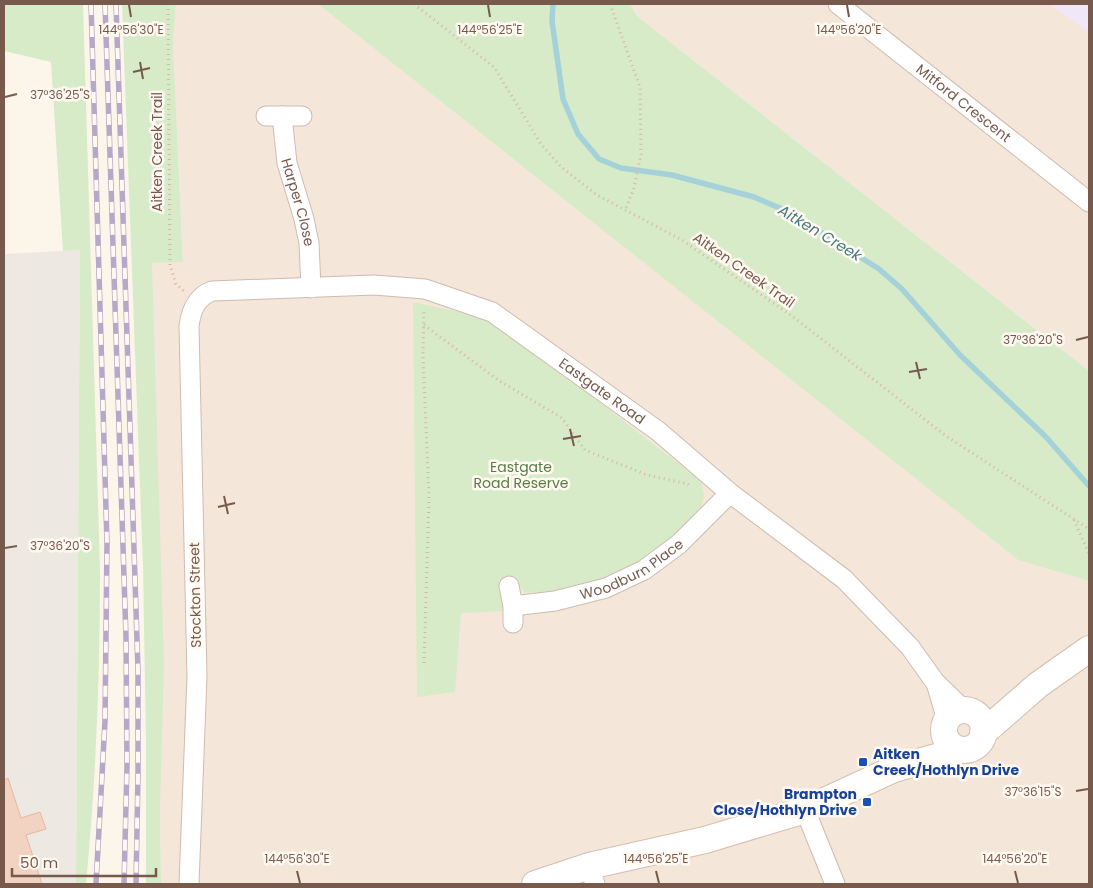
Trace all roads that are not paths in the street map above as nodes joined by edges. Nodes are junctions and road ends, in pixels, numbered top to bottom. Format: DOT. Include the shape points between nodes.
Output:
graph roads {
  1 [pos="838,4"];
  2 [pos="302,116"];
  3 [pos="1089,202"];
  4 [pos="311,288"];
  5 [pos="190,300"];
  6 [pos="730,493"];
  7 [pos="509,586"];
  8 [pos="1089,649"];
  9 [pos="1038,685"];
  10 [pos="956,717"];
  11 [pos="983,733"];
  12 [pos="961,750"];
  13 [pos="894,769"];
  14 [pos="805,810"];
  15 [pos="592,875"];
  16 [pos="189,884"];
  17 [pos="536,884"];
  18 [pos="835,884"];
  1 -- 3 [label="street, Mitford Crescent"];
  2 -- 4 [label="street, Harper Close" via="274,116 304,219 309,243"];
  4 -- 5 [label="street, Eastgate Road" via="212,291"];
  4 -- 6 [label="street, Eastgate Road" via="374,285 425,289 492,312 658,431"];
  5 -- 16 [label="street, Stockton Street" via="197,676"];
  6 -- 7 [label="street, Woodburn Place" via="679,544 644,570 606,588 513,614"];
  6 -- 10 [label="street, Eastgate Road" via="844,579 910,647"];
  8 -- 9 [label="street"];
  9 -- 10 [label="street"];
  9 -- 11 [label="street"];
  10 -- 11 [label="street" via="979,717"];
  10 -- 12 [label="street" via="946,739"];
  10 -- 13 [label="street"];
  11 -- 12 [label="street" via="978,744"];
  12 -- 13 [label="street"];
  13 -- 14 [label="street"];
  14 -- 15 [label="street"];
  14 -- 18 [label="street"];
  15 -- 17 [label="street"];
}
